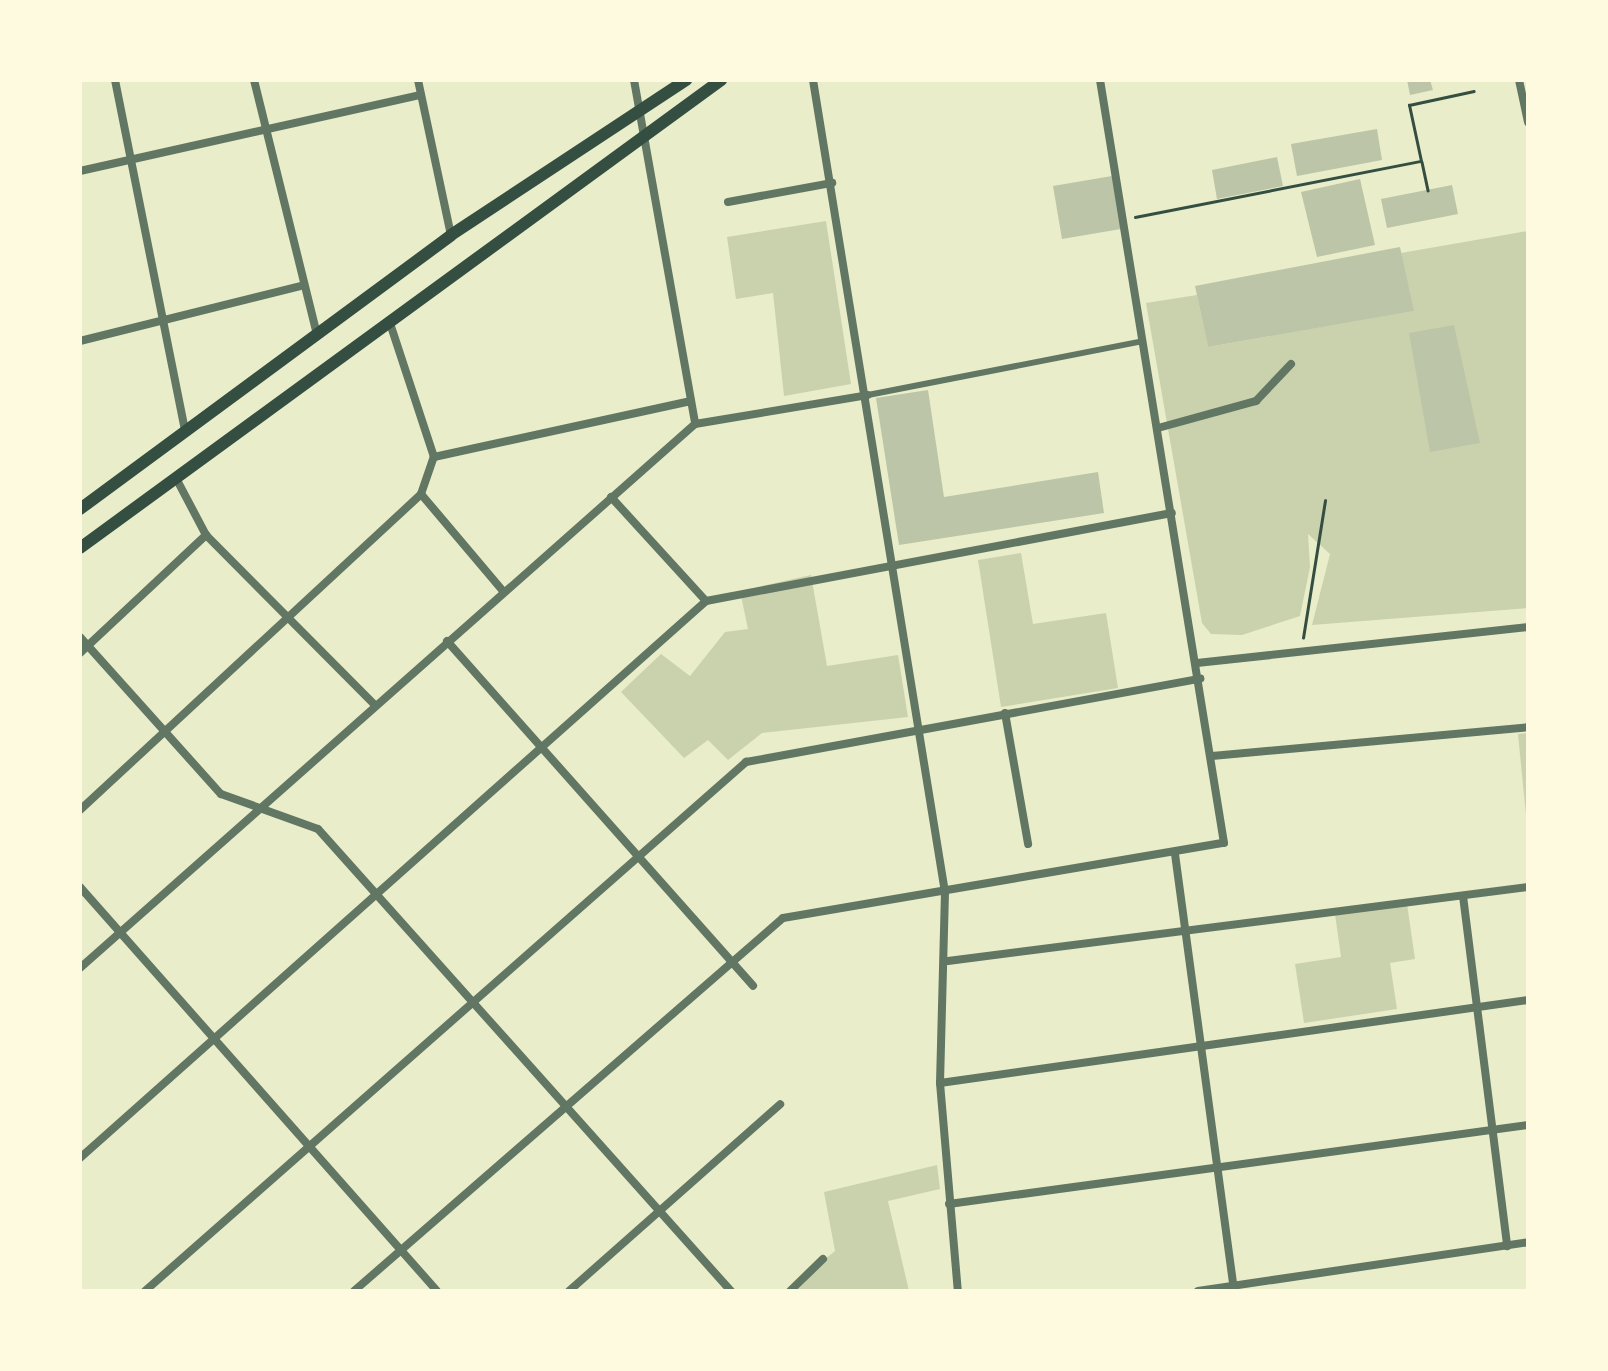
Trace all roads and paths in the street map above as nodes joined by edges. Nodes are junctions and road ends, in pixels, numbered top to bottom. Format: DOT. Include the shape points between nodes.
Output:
graph roads {
  1 [pos="115,80"];
  2 [pos="254,80"];
  3 [pos="418,80"];
  4 [pos="634,80"];
  5 [pos="686,80"];
  6 [pos="721,80"];
  7 [pos="813,80"];
  8 [pos="1100,80"];
  9 [pos="1519,80"];
  10 [pos="1474,91"];
  11 [pos="421,96"];
  12 [pos="641,111"];
  13 [pos="1528,122"];
  14 [pos="264,129"];
  15 [pos="646,132"];
  16 [pos="130,160"];
  17 [pos="1421,161"];
  18 [pos="80,172"];
  19 [pos="832,182"];
  20 [pos="1428,190"];
  21 [pos="728,202"];
  22 [pos="1124,219"];
  23 [pos="451,235"];
  24 [pos="300,286"];
  25 [pos="162,321"];
  26 [pos="391,326"];
  27 [pos="316,331"];
  28 [pos="80,340"];
  29 [pos="1143,340"];
  30 [pos="1291,364"];
  31 [pos="868,394"];
  32 [pos="691,401"];
  33 [pos="696,424"];
  34 [pos="184,426"];
  35 [pos="1158,428"];
  36 [pos="434,457"];
  37 [pos="178,480"];
  38 [pos="421,494"];
  39 [pos="612,497"];
  40 [pos="1325,502"];
  41 [pos="80,508"];
  42 [pos="1172,513"];
  43 [pos="206,535"];
  44 [pos="80,548"];
  45 [pos="894,562"];
  46 [pos="502,590"];
  47 [pos="706,602"];
  48 [pos="290,616"];
  49 [pos="1528,626"];
  50 [pos="80,638"];
  51 [pos="446,641"];
  52 [pos="84,650"];
  53 [pos="1300,652"];
  54 [pos="1197,663"];
  55 [pos="1200,679"];
  56 [pos="375,706"];
  57 [pos="1005,713"];
  58 [pos="1528,727"];
  59 [pos="920,728"];
  60 [pos="167,734"];
  61 [pos="544,746"];
  62 [pos="1212,756"];
  63 [pos="80,810"];
  64 [pos="259,810"];
  65 [pos="1028,844"];
  66 [pos="1175,854"];
  67 [pos="635,856"];
  68 [pos="80,887"];
  69 [pos="1528,888"];
  70 [pos="945,892"];
  71 [pos="377,896"];
  72 [pos="1464,896"];
  73 [pos="1185,931"];
  74 [pos="120,933"];
  75 [pos="732,961"];
  76 [pos="948,962"];
  77 [pos="80,968"];
  78 [pos="753,986"];
  79 [pos="1528,1000"];
  80 [pos="471,1001"];
  81 [pos="1479,1007"];
  82 [pos="214,1043"];
  83 [pos="1202,1047"];
  84 [pos="940,1083"];
  85 [pos="780,1104"];
  86 [pos="568,1108"];
  87 [pos="1528,1125"];
  88 [pos="1493,1130"];
  89 [pos="308,1146"];
  90 [pos="80,1158"];
  91 [pos="1217,1165"];
  92 [pos="949,1204"];
  93 [pos="661,1211"];
  94 [pos="1528,1242"];
  95 [pos="1507,1246"];
  96 [pos="401,1250"];
  97 [pos="823,1260"];
  98 [pos="1234,1289"];
  99 [pos="145,1291"];
  100 [pos="354,1291"];
  101 [pos="437,1291"];
  102 [pos="569,1291"];
  103 [pos="731,1291"];
  104 [pos="790,1291"];
  105 [pos="958,1291"];
  106 [pos="1198,1291"];
  1 -- 16 [label="street"];
  2 -- 14 [label="street"];
  3 -- 11 [label="street"];
  4 -- 12 [label="street"];
  5 -- 12 [label="main road"];
  6 -- 15 [label="main road"];
  7 -- 19 [label="street"];
  8 -- 22 [label="street"];
  9 -- 13 [label="street"];
  10 -- 17 [label="path" via="1409,104"];
  11 -- 14 [label="street"];
  11 -- 23 [label="street"];
  12 -- 15 [label="street"];
  12 -- 23 [label="main road"];
  14 -- 16 [label="street"];
  14 -- 24 [label="street"];
  15 -- 26 [label="main road"];
  15 -- 32 [label="street"];
  16 -- 18 [label="street"];
  16 -- 25 [label="street"];
  17 -- 20 [label="path"];
  17 -- 22 [label="path"];
  19 -- 21 [label="street"];
  19 -- 31 [label="street"];
  22 -- 29 [label="street"];
  23 -- 27 [label="main road"];
  24 -- 25 [label="street"];
  24 -- 27 [label="street"];
  25 -- 28 [label="street"];
  25 -- 34 [label="street"];
  26 -- 36 [label="street"];
  26 -- 37 [label="main road"];
  27 -- 34 [label="main road"];
  29 -- 31 [label="street"];
  29 -- 35 [label="street"];
  30 -- 35 [label="street" via="1256,401"];
  31 -- 33 [label="street"];
  31 -- 45 [label="street"];
  32 -- 33 [label="street"];
  32 -- 36 [label="street"];
  33 -- 39 [label="street"];
  34 -- 41 [label="main road"];
  35 -- 42 [label="street"];
  36 -- 38 [label="street"];
  37 -- 43 [label="street"];
  37 -- 44 [label="main road"];
  38 -- 46 [label="street"];
  38 -- 48 [label="street"];
  39 -- 46 [label="street"];
  39 -- 47 [label="street"];
  40 -- 53 [label="path"];
  42 -- 45 [label="street"];
  42 -- 54 [label="street"];
  43 -- 48 [label="street"];
  43 -- 52 [label="street"];
  45 -- 47 [label="street"];
  45 -- 59 [label="street"];
  46 -- 51 [label="street"];
  47 -- 61 [label="street"];
  48 -- 56 [label="street"];
  48 -- 60 [label="street"];
  49 -- 53 [label="street"];
  50 -- 52 [label="street"];
  51 -- 56 [label="street"];
  51 -- 61 [label="street"];
  52 -- 60 [label="street"];
  53 -- 54 [label="street"];
  54 -- 55 [label="street"];
  55 -- 57 [label="street"];
  55 -- 62 [label="street"];
  56 -- 64 [label="street"];
  57 -- 59 [label="street"];
  57 -- 65 [label="street"];
  58 -- 62 [label="street"];
  59 -- 67 [label="street" via="746,762"];
  59 -- 70 [label="street"];
  60 -- 63 [label="street"];
  60 -- 64 [label="street" via="221,794"];
  61 -- 67 [label="street"];
  61 -- 71 [label="street"];
  62 -- 66 [label="street" via="1224,843"];
  64 -- 71 [label="street" via="318,828"];
  64 -- 74 [label="street"];
  66 -- 70 [label="street"];
  66 -- 73 [label="street"];
  67 -- 75 [label="street"];
  67 -- 80 [label="street"];
  68 -- 74 [label="street"];
  69 -- 72 [label="street"];
  70 -- 75 [label="street" via="783,918"];
  70 -- 76 [label="street"];
  71 -- 80 [label="street"];
  71 -- 82 [label="street"];
  72 -- 73 [label="street"];
  72 -- 81 [label="street"];
  73 -- 76 [label="street"];
  73 -- 83 [label="street"];
  74 -- 77 [label="street"];
  74 -- 82 [label="street"];
  75 -- 78 [label="street"];
  75 -- 86 [label="street"];
  76 -- 84 [label="street"];
  79 -- 81 [label="street"];
  80 -- 86 [label="street"];
  80 -- 89 [label="street"];
  81 -- 83 [label="street"];
  81 -- 88 [label="street"];
  82 -- 89 [label="street"];
  82 -- 90 [label="street"];
  83 -- 84 [label="street"];
  83 -- 91 [label="street"];
  84 -- 92 [label="street"];
  85 -- 93 [label="street"];
  86 -- 93 [label="street"];
  86 -- 96 [label="street"];
  87 -- 88 [label="street"];
  88 -- 91 [label="street"];
  88 -- 95 [label="street"];
  89 -- 96 [label="street"];
  89 -- 99 [label="street"];
  91 -- 92 [label="street"];
  91 -- 98 [label="street"];
  92 -- 105 [label="street"];
  93 -- 102 [label="street"];
  93 -- 103 [label="street"];
  94 -- 95 [label="street"];
  95 -- 98 [label="street"];
  96 -- 100 [label="street"];
  96 -- 101 [label="street"];
  97 -- 104 [label="street"];
  98 -- 106 [label="street"];
}
